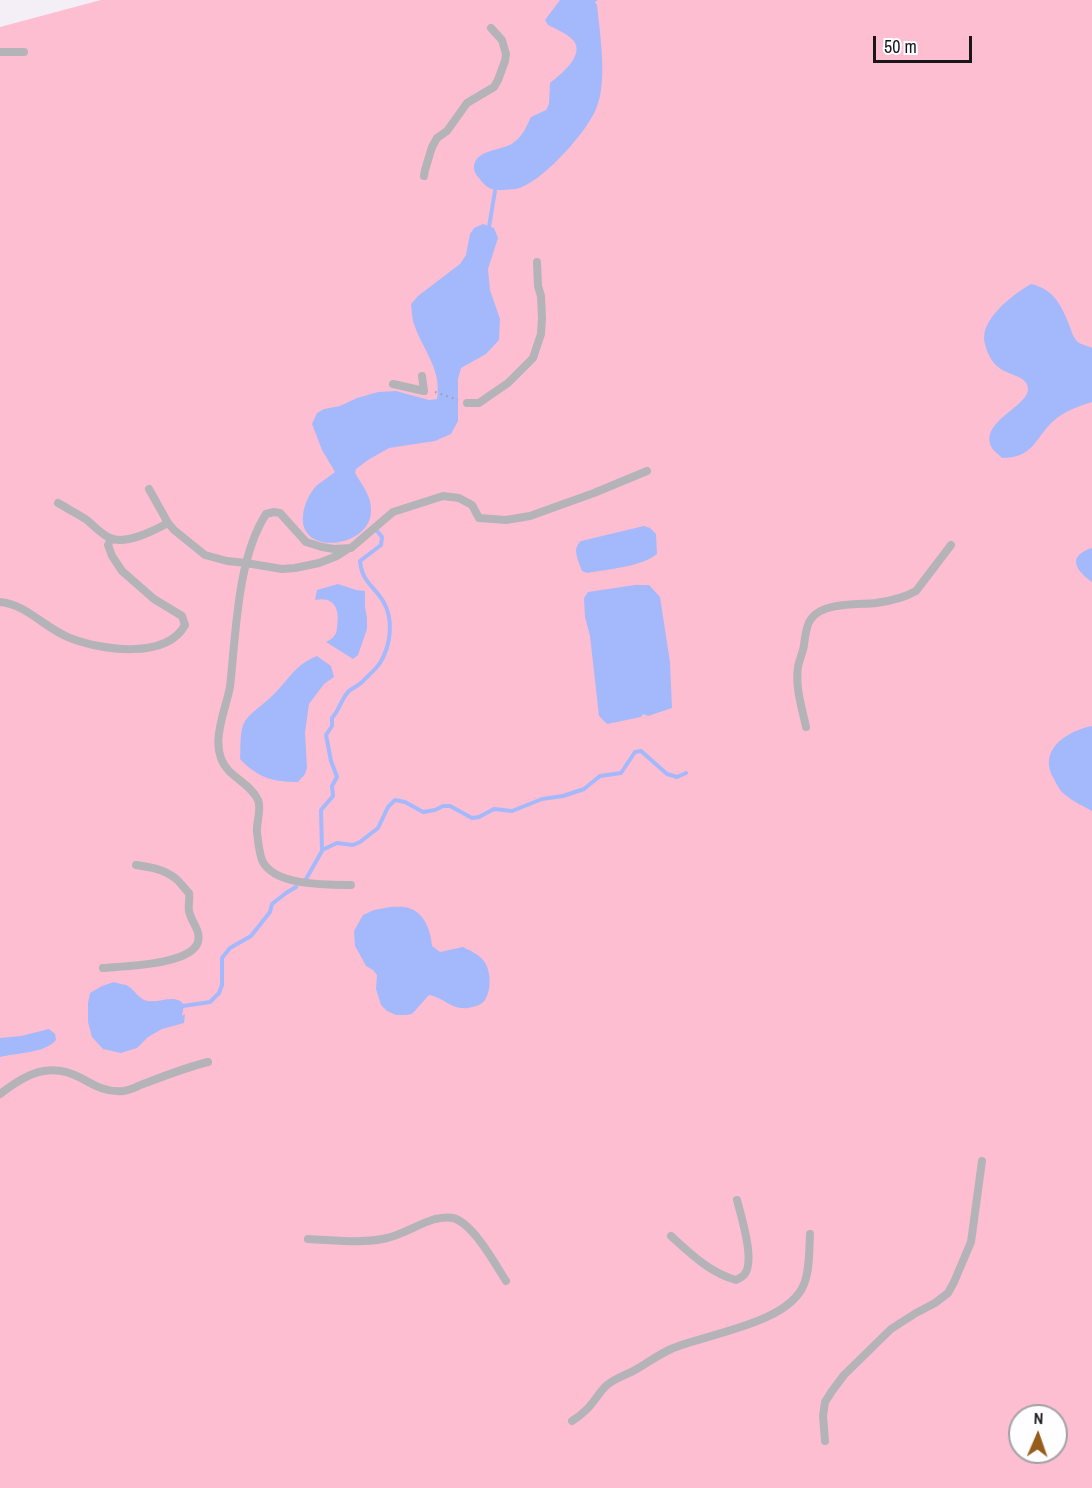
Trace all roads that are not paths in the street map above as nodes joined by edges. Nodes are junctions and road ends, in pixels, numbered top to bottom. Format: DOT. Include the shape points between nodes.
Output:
graph roads {
  1 [pos="492,28"];
  2 [pos="0,52"];
  3 [pos="24,52"];
  4 [pos="424,176"];
  5 [pos="537,262"];
  6 [pos="422,376"];
  7 [pos="393,384"];
  8 [pos="467,403"];
  9 [pos="647,471"];
  10 [pos="149,489"];
  11 [pos="58,504"];
  12 [pos="168,523"];
  13 [pos="111,539"];
  14 [pos="951,545"];
  15 [pos="351,548"];
  16 [pos="246,563"];
  17 [pos="0,602"];
  18 [pos="806,727"];
  19 [pos="136,865"];
  20 [pos="351,885"];
  21 [pos="103,968"];
  22 [pos="208,1062"];
  23 [pos="0,1094"];
  24 [pos="982,1161"];
  25 [pos="737,1200"];
  26 [pos="810,1234"];
  27 [pos="671,1236"];
  28 [pos="308,1239"];
  29 [pos="506,1281"];
  30 [pos="572,1421"];
  31 [pos="825,1441"];
  1 -- 4 [label="lane" via="502,40 506,54 498,80 494,87 467,103 451,127 437,138"];
  2 -- 3 [label="lane"];
  5 -- 8 [label="lane" via="542,318 533,358 508,383 479,403"];
  6 -- 7 [label="lane" via="424,391"];
  9 -- 15 [label="lane" via="530,516 506,520 479,518 472,505 443,496 393,512"];
  10 -- 12 [label="lane"];
  11 -- 13 [label="lane"];
  12 -- 13 [label="lane" via="125,540"];
  12 -- 16 [label="lane" via="205,555"];
  13 -- 17 [label="lane" via="108,545 122,571 154,599 182,615 185,625 170,641 144,648 104,648 68,637 18,607"];
  14 -- 18 [label="lane" via="908,596 836,606 812,617 798,667"];
  15 -- 16 [label="lane" via="319,563 295,568"];
  15 -- 16 [label="lane" via="334,549 306,542 280,513 274,512 266,514 258,526"];
  16 -- 20 [label="lane" via="230,687 218,736 222,761 258,800 262,861 273,873 308,883"];
  19 -- 21 [label="lane" via="168,873 189,893 189,912 198,941 195,949 167,962"];
  22 -- 23 [label="lane" via="125,1091 90,1085 66,1072 47,1071 29,1074"];
  24 -- 31 [label="lane" via="971,1242 948,1293 891,1329 844,1375 825,1402"];
  25 -- 27 [label="lane" via="749,1262 744,1275 736,1280 711,1270"];
  26 -- 30 [label="lane" via="804,1285 783,1308 733,1331 671,1349 608,1384"];
  28 -- 29 [label="lane" via="377,1240 437,1219 454,1218 463,1222 484,1246"];
}
